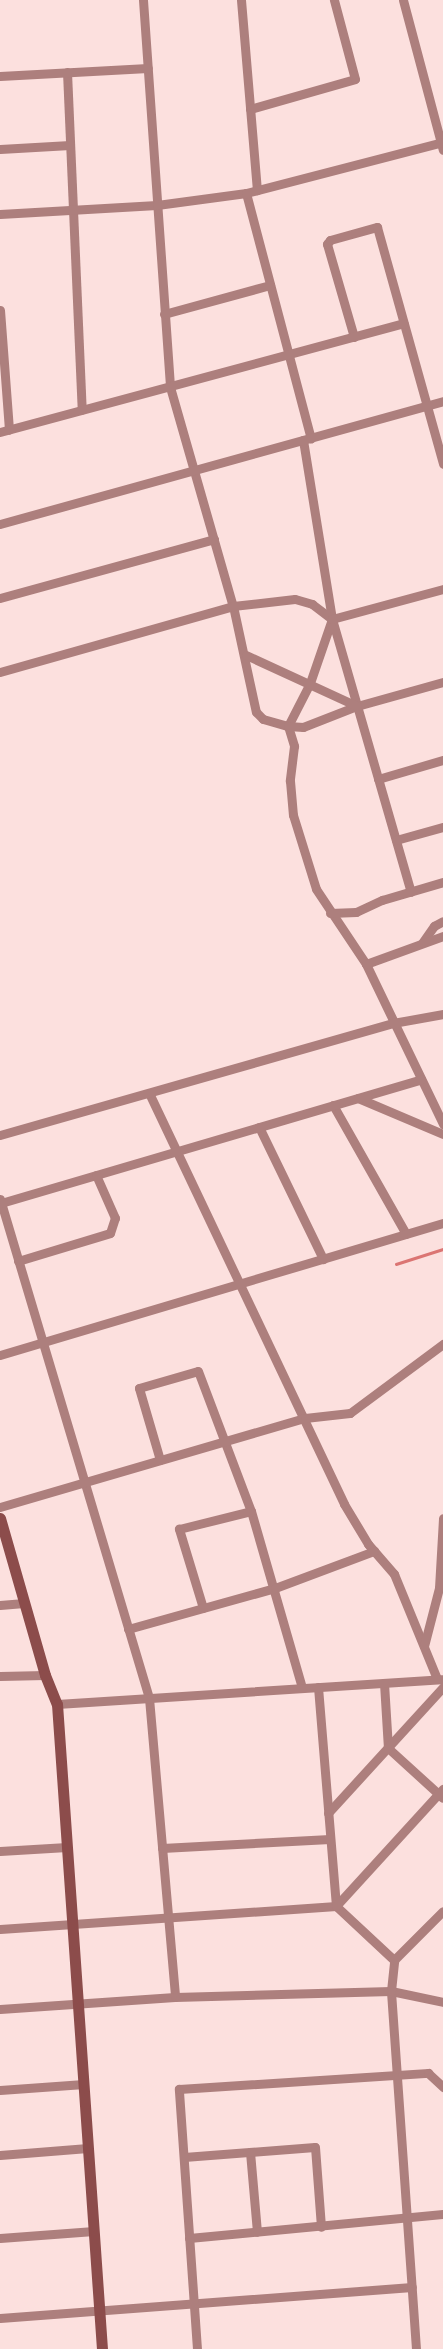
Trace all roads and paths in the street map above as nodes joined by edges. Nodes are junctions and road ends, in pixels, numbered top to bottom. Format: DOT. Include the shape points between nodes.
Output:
graph roads {
  1 [pos="143,0"];
  2 [pos="241,0"];
  3 [pos="334,0"];
  4 [pos="403,0"];
  5 [pos="148,68"];
  6 [pos="67,72"];
  7 [pos="0,76"];
  8 [pos="250,109"];
  9 [pos="70,145"];
  10 [pos="442,145"];
  11 [pos="0,149"];
  12 [pos="257,190"];
  13 [pos="246,193"];
  14 [pos="157,205"];
  15 [pos="73,209"];
  16 [pos="0,214"];
  17 [pos="270,285"];
  18 [pos="0,310"];
  19 [pos="164,314"];
  20 [pos="404,323"];
  21 [pos="354,337"];
  22 [pos="289,354"];
  23 [pos="170,386"];
  24 [pos="443,401"];
  25 [pos="427,406"];
  26 [pos="82,410"];
  27 [pos="4,431"];
  28 [pos="307,439"];
  29 [pos="443,464"];
  30 [pos="194,470"];
  31 [pos="0,524"];
  32 [pos="214,539"];
  33 [pos="443,589"];
  34 [pos="0,598"];
  35 [pos="233,606"];
  36 [pos="332,619"];
  37 [pos="246,656"];
  38 [pos="0,672"];
  39 [pos="443,682"];
  40 [pos="310,683"];
  41 [pos="357,706"];
  42 [pos="288,726"];
  43 [pos="443,760"];
  44 [pos="378,779"];
  45 [pos="443,826"];
  46 [pos="396,840"];
  47 [pos="443,882"];
  48 [pos="411,892"];
  49 [pos="330,914"];
  50 [pos="443,921"];
  51 [pos="443,936"];
  52 [pos="422,944"];
  53 [pos="366,964"];
  54 [pos="443,1014"];
  55 [pos="393,1022"];
  56 [pos="421,1079"];
  57 [pos="149,1093"];
  58 [pos="358,1098"];
  59 [pos="333,1105"];
  60 [pos="443,1124"];
  61 [pos="259,1127"];
  62 [pos="443,1134"];
  63 [pos="0,1135"];
  64 [pos="176,1151"];
  65 [pos="96,1175"];
  66 [pos="1,1201"];
  67 [pos="443,1223"];
  68 [pos="406,1234"];
  69 [pos="323,1259"];
  70 [pos="18,1261"];
  71 [pos="240,1284"];
  72 [pos="43,1342"];
  73 [pos="443,1344"];
  74 [pos="0,1354"];
  75 [pos="304,1418"];
  76 [pos="225,1441"];
  77 [pos="160,1460"];
  78 [pos="84,1482"];
  79 [pos="0,1507"];
  80 [pos="250,1511"];
  81 [pos="0,1518"];
  82 [pos="443,1518"];
  83 [pos="374,1551"];
  84 [pos="275,1588"];
  85 [pos="24,1603"];
  86 [pos="0,1604"];
  87 [pos="203,1608"];
  88 [pos="128,1629"];
  89 [pos="424,1646"];
  90 [pos="45,1675"];
  91 [pos="0,1676"];
  92 [pos="440,1679"];
  93 [pos="384,1683"];
  94 [pos="318,1687"];
  95 [pos="302,1688"];
  96 [pos="443,1688"];
  97 [pos="149,1698"];
  98 [pos="57,1704"];
  99 [pos="388,1748"];
  100 [pos="442,1794"];
  101 [pos="328,1813"];
  102 [pos="330,1839"];
  103 [pos="67,1847"];
  104 [pos="162,1848"];
  105 [pos="0,1852"];
  106 [pos="336,1906"];
  107 [pos="443,1911"];
  108 [pos="168,1917"];
  109 [pos="72,1924"];
  110 [pos="0,1929"];
  111 [pos="394,1960"];
  112 [pos="391,1991"];
  113 [pos="175,1997"];
  114 [pos="443,2002"];
  115 [pos="78,2004"];
  116 [pos="0,2009"];
  117 [pos="397,2074"];
  118 [pos="84,2084"];
  119 [pos="443,2086"];
  120 [pos="0,2090"];
  121 [pos="88,2148"];
  122 [pos="250,2152"];
  123 [pos="0,2154"];
  124 [pos="184,2157"];
  125 [pos="443,2214"];
  126 [pos="407,2220"];
  127 [pos="320,2227"];
  128 [pos="94,2231"];
  129 [pos="257,2232"];
  130 [pos="0,2238"];
  131 [pos="189,2238"];
  132 [pos="412,2287"];
  133 [pos="194,2303"];
  134 [pos="100,2311"];
  135 [pos="0,2318"];
  136 [pos="102,2349"];
  137 [pos="197,2349"];
  138 [pos="416,2349"];
  1 -- 5 [label="street"];
  2 -- 8 [label="street"];
  3 -- 8 [label="street" via="355,80"];
  4 -- 10 [label="street"];
  5 -- 6 [label="street"];
  5 -- 14 [label="street"];
  6 -- 7 [label="street"];
  6 -- 9 [label="street"];
  8 -- 12 [label="street"];
  9 -- 11 [label="street"];
  9 -- 15 [label="street"];
  10 -- 12 [label="street"];
  12 -- 13 [label="street"];
  13 -- 14 [label="street"];
  13 -- 17 [label="street"];
  14 -- 15 [label="street"];
  14 -- 19 [label="street"];
  15 -- 16 [label="street"];
  15 -- 26 [label="street"];
  17 -- 19 [label="street"];
  17 -- 22 [label="street"];
  18 -- 27 [label="street"];
  19 -- 23 [label="street"];
  20 -- 21 [label="street"];
  20 -- 21 [label="street" via="377,228 330,240 327,244"];
  20 -- 25 [label="street"];
  21 -- 22 [label="street"];
  22 -- 23 [label="street"];
  22 -- 28 [label="street"];
  23 -- 26 [label="street"];
  23 -- 30 [label="street"];
  24 -- 25 [label="street"];
  25 -- 28 [label="street"];
  25 -- 29 [label="street"];
  26 -- 27 [label="street"];
  28 -- 30 [label="street"];
  28 -- 36 [label="street"];
  30 -- 31 [label="street"];
  30 -- 32 [label="street"];
  32 -- 34 [label="street"];
  32 -- 35 [label="street"];
  33 -- 36 [label="street"];
  35 -- 36 [label="street" via="295,599 312,604"];
  35 -- 37 [label="street"];
  35 -- 38 [label="street"];
  36 -- 40 [label="street"];
  36 -- 41 [label="street"];
  37 -- 40 [label="street"];
  37 -- 42 [label="street" via="256,712 263,719"];
  39 -- 41 [label="street"];
  40 -- 41 [label="street"];
  40 -- 42 [label="street"];
  41 -- 42 [label="street" via="304,727"];
  41 -- 44 [label="street"];
  42 -- 49 [label="street" via="294,746 290,781 293,816 316,889"];
  43 -- 44 [label="street"];
  44 -- 46 [label="street"];
  45 -- 46 [label="street"];
  46 -- 48 [label="street"];
  47 -- 48 [label="street"];
  48 -- 49 [label="street" via="356,912"];
  49 -- 53 [label="street"];
  50 -- 52 [label="street" via="434,926"];
  51 -- 52 [label="street"];
  52 -- 53 [label="street"];
  53 -- 55 [label="street"];
  54 -- 55 [label="street"];
  55 -- 56 [label="street"];
  55 -- 57 [label="street"];
  56 -- 58 [label="street"];
  56 -- 60 [label="street"];
  57 -- 63 [label="street"];
  57 -- 64 [label="street"];
  58 -- 59 [label="street"];
  58 -- 62 [label="street"];
  59 -- 61 [label="street"];
  59 -- 68 [label="street"];
  61 -- 64 [label="street"];
  61 -- 69 [label="street"];
  64 -- 65 [label="street"];
  64 -- 71 [label="street"];
  65 -- 66 [label="street"];
  65 -- 70 [label="street" via="115,1218 110,1234"];
  66 -- 70 [label="street"];
  67 -- 68 [label="street"];
  68 -- 69 [label="street"];
  69 -- 71 [label="street"];
  70 -- 72 [label="street"];
  71 -- 72 [label="street"];
  71 -- 75 [label="street"];
  72 -- 74 [label="street"];
  72 -- 78 [label="street"];
  73 -- 75 [label="street" via="356,1410"];
  75 -- 76 [label="street"];
  75 -- 83 [label="street" via="344,1504"];
  76 -- 77 [label="street"];
  76 -- 77 [label="street" via="198,1371 140,1388"];
  76 -- 80 [label="street"];
  77 -- 78 [label="street"];
  78 -- 79 [label="street"];
  78 -- 88 [label="street"];
  80 -- 84 [label="street"];
  80 -- 87 [label="street" via="179,1529"];
  81 -- 85 [label="street"];
  82 -- 89 [label="street" via="439,1588"];
  83 -- 84 [label="street"];
  83 -- 89 [label="street" via="394,1574"];
  84 -- 87 [label="street"];
  84 -- 95 [label="street"];
  85 -- 86 [label="street"];
  85 -- 90 [label="street"];
  87 -- 88 [label="street"];
  88 -- 97 [label="street"];
  89 -- 92 [label="street"];
  90 -- 91 [label="street"];
  90 -- 98 [label="street"];
  92 -- 93 [label="street"];
  93 -- 94 [label="street"];
  93 -- 99 [label="street"];
  94 -- 95 [label="street"];
  94 -- 101 [label="street"];
  95 -- 97 [label="street"];
  96 -- 99 [label="street"];
  97 -- 98 [label="street"];
  97 -- 104 [label="street"];
  98 -- 103 [label="street"];
  99 -- 100 [label="street"];
  99 -- 101 [label="street"];
  100 -- 106 [label="street"];
  101 -- 102 [label="street"];
  102 -- 104 [label="street"];
  102 -- 106 [label="street"];
  103 -- 105 [label="street"];
  103 -- 109 [label="street"];
  104 -- 108 [label="street"];
  106 -- 108 [label="street"];
  106 -- 111 [label="street"];
  107 -- 111 [label="street"];
  108 -- 109 [label="street"];
  108 -- 113 [label="street"];
  109 -- 110 [label="street"];
  109 -- 115 [label="street"];
  111 -- 112 [label="street"];
  112 -- 113 [label="street"];
  112 -- 114 [label="street"];
  112 -- 117 [label="street"];
  113 -- 115 [label="street"];
  115 -- 116 [label="street"];
  115 -- 118 [label="street"];
  117 -- 119 [label="street" via="428,2073"];
  117 -- 124 [label="street" via="179,2090"];
  117 -- 126 [label="street"];
  118 -- 120 [label="street"];
  118 -- 121 [label="street"];
  121 -- 123 [label="street"];
  121 -- 128 [label="street"];
  122 -- 124 [label="street"];
  122 -- 127 [label="street" via="315,2148"];
  122 -- 129 [label="street"];
  124 -- 131 [label="street"];
  125 -- 126 [label="street"];
  126 -- 127 [label="street"];
  126 -- 132 [label="street"];
  127 -- 129 [label="street"];
  128 -- 130 [label="street"];
  128 -- 134 [label="street"];
  129 -- 131 [label="street"];
  131 -- 133 [label="street"];
  132 -- 133 [label="street"];
  132 -- 138 [label="street"];
  133 -- 134 [label="street"];
  133 -- 137 [label="street"];
  134 -- 135 [label="street"];
  134 -- 136 [label="street"];
}
